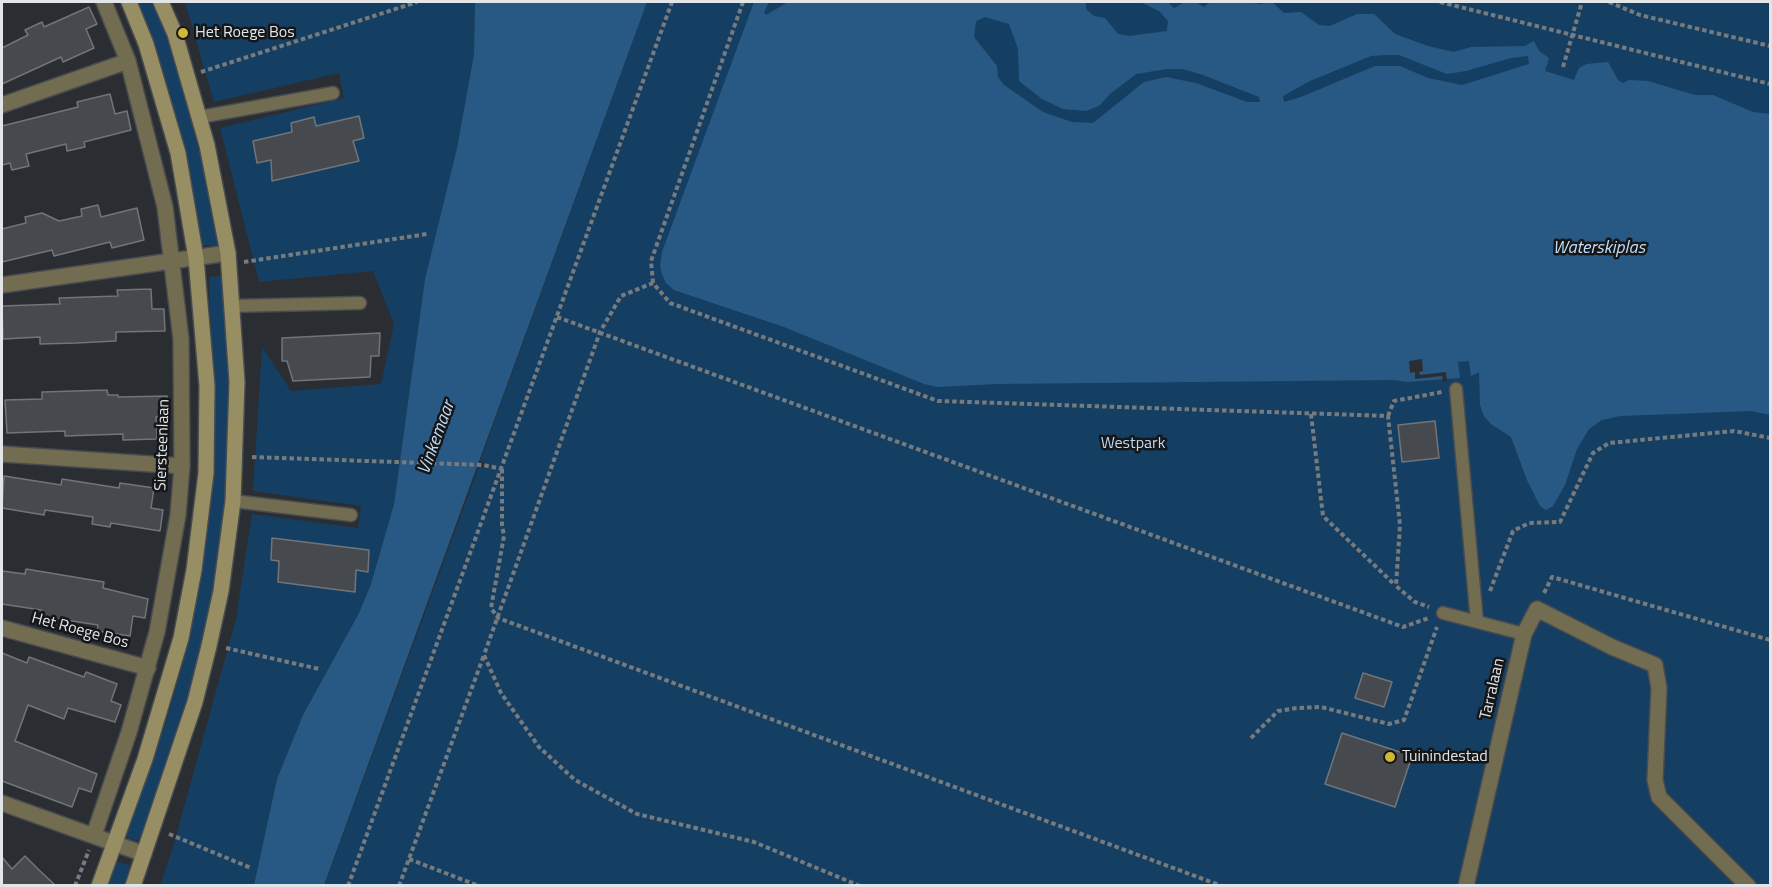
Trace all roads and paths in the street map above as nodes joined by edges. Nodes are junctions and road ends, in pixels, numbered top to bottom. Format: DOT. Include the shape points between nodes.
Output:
graph roads {
  1 [pos="104,2"];
  2 [pos="129,2"];
  3 [pos="161,2"];
  4 [pos="417,2"];
  5 [pos="672,2"];
  6 [pos="743,2"];
  7 [pos="1440,2"];
  8 [pos="1582,2"];
  9 [pos="1609,2"];
  10 [pos="1572,36"];
  11 [pos="1770,46"];
  12 [pos="128,62"];
  13 [pos="1563,67"];
  14 [pos="201,72"];
  15 [pos="1770,84"];
  16 [pos="333,93"];
  17 [pos="2,105"];
  18 [pos="200,117"];
  19 [pos="427,234"];
  20 [pos="196,258"];
  21 [pos="234,258"];
  22 [pos="173,261"];
  23 [pos="653,283"];
  24 [pos="2,285"];
  25 [pos="360,303"];
  26 [pos="231,306"];
  27 [pos="557,317"];
  28 [pos="600,332"];
  29 [pos="1456,389"];
  30 [pos="1311,414"];
  31 [pos="1388,416"];
  32 [pos="1770,438"];
  33 [pos="2,454"];
  34 [pos="235,457"];
  35 [pos="182,466"];
  36 [pos="502,469"];
  37 [pos="233,501"];
  38 [pos="351,515"];
  39 [pos="1396,586"];
  40 [pos="1537,609"];
  41 [pos="1443,613"];
  42 [pos="498,618"];
  43 [pos="1477,622"];
  44 [pos="2,628"];
  45 [pos="1524,634"];
  46 [pos="1770,640"];
  47 [pos="209,646"];
  48 [pos="484,655"];
  49 [pos="148,668"];
  50 [pos="319,669"];
  51 [pos="1251,738"];
  52 [pos="2,803"];
  53 [pos="164,832"];
  54 [pos="94,835"];
  55 [pos="116,844"];
  56 [pos="144,854"];
  57 [pos="409,860"];
  58 [pos="251,868"];
  59 [pos="75,885"];
  60 [pos="99,885"];
  61 [pos="133,885"];
  62 [pos="348,885"];
  63 [pos="399,885"];
  64 [pos="479,885"];
  65 [pos="860,885"];
  66 [pos="1222,885"];
  67 [pos="1466,885"];
  68 [pos="1748,885"];
  1 -- 12 [label="street, Siersteenlaan"];
  2 -- 20 [label="main road" via="146,44 178,153"];
  3 -- 18 [label="main road"];
  4 -- 14 [label="path"];
  5 -- 27 [label="path"];
  6 -- 23 [label="path" via="651,261"];
  7 -- 10 [label="path"];
  8 -- 10 [label="path"];
  9 -- 11 [label="path" via="1640,15"];
  10 -- 13 [label="path"];
  10 -- 15 [label="path"];
  12 -- 17 [label="street"];
  12 -- 22 [label="street, Siersteenlaan" via="154,159"];
  16 -- 18 [label="lane"];
  18 -- 21 [label="main road"];
  19 -- 21 [label="path"];
  20 -- 21 [label="street"];
  20 -- 22 [label="street"];
  20 -- 55 [label="main road" via="205,362 206,455 194,570 172,669"];
  21 -- 26 [label="main road"];
  22 -- 24 [label="street"];
  22 -- 35 [label="street, Siersteenlaan" via="181,339"];
  23 -- 28 [label="path" via="621,296"];
  23 -- 30 [label="path" via="670,303 938,401"];
  25 -- 26 [label="lane"];
  26 -- 34 [label="main road" via="237,382"];
  27 -- 28 [label="path"];
  27 -- 36 [label="path"];
  28 -- 41 [label="path" via="1402,627"];
  28 -- 42 [label="path"];
  29 -- 31 [label="path" via="1394,401"];
  29 -- 43 [label="lane"];
  30 -- 31 [label="path"];
  30 -- 39 [label="path" via="1323,516"];
  31 -- 39 [label="path" via="1400,525"];
  32 -- 43 [label="path" via="1734,431 1609,443 1593,453 1560,522 1529,523 1512,531"];
  33 -- 35 [label="street"];
  34 -- 36 [label="path" via="392,460"];
  34 -- 37 [label="main road"];
  35 -- 49 [label="street, Siersteenlaan" via="172,549"];
  36 -- 42 [label="path" via="504,536 491,608"];
  36 -- 62 [label="path"];
  37 -- 38 [label="lane"];
  37 -- 47 [label="main road"];
  39 -- 41 [label="path" via="1415,602"];
  40 -- 45 [label="street, Tarralaan"];
  40 -- 46 [label="path" via="1552,577"];
  40 -- 68 [label="street" via="1655,665 1659,688 1655,780 1659,797"];
  41 -- 43 [label="lane"];
  41 -- 51 [label="path" via="1404,720 1389,724 1321,707 1298,708 1278,711"];
  42 -- 48 [label="path"];
  42 -- 66 [label="path"];
  43 -- 45 [label="lane"];
  44 -- 49 [label="street, Het Roege Bos"];
  45 -- 67 [label="street, Tarralaan"];
  47 -- 50 [label="path"];
  47 -- 56 [label="main road" via="195,702"];
  48 -- 57 [label="path"];
  48 -- 65 [label="path" via="501,693 539,747 575,780 637,814 754,842"];
  49 -- 54 [label="street, Siersteenlaan"];
  52 -- 54 [label="street"];
  53 -- 58 [label="path"];
  54 -- 55 [label="street"];
  54 -- 59 [label="path"];
  55 -- 56 [label="street"];
  55 -- 60 [label="main road"];
  56 -- 61 [label="main road"];
  57 -- 63 [label="path"];
  57 -- 64 [label="path"];
}
